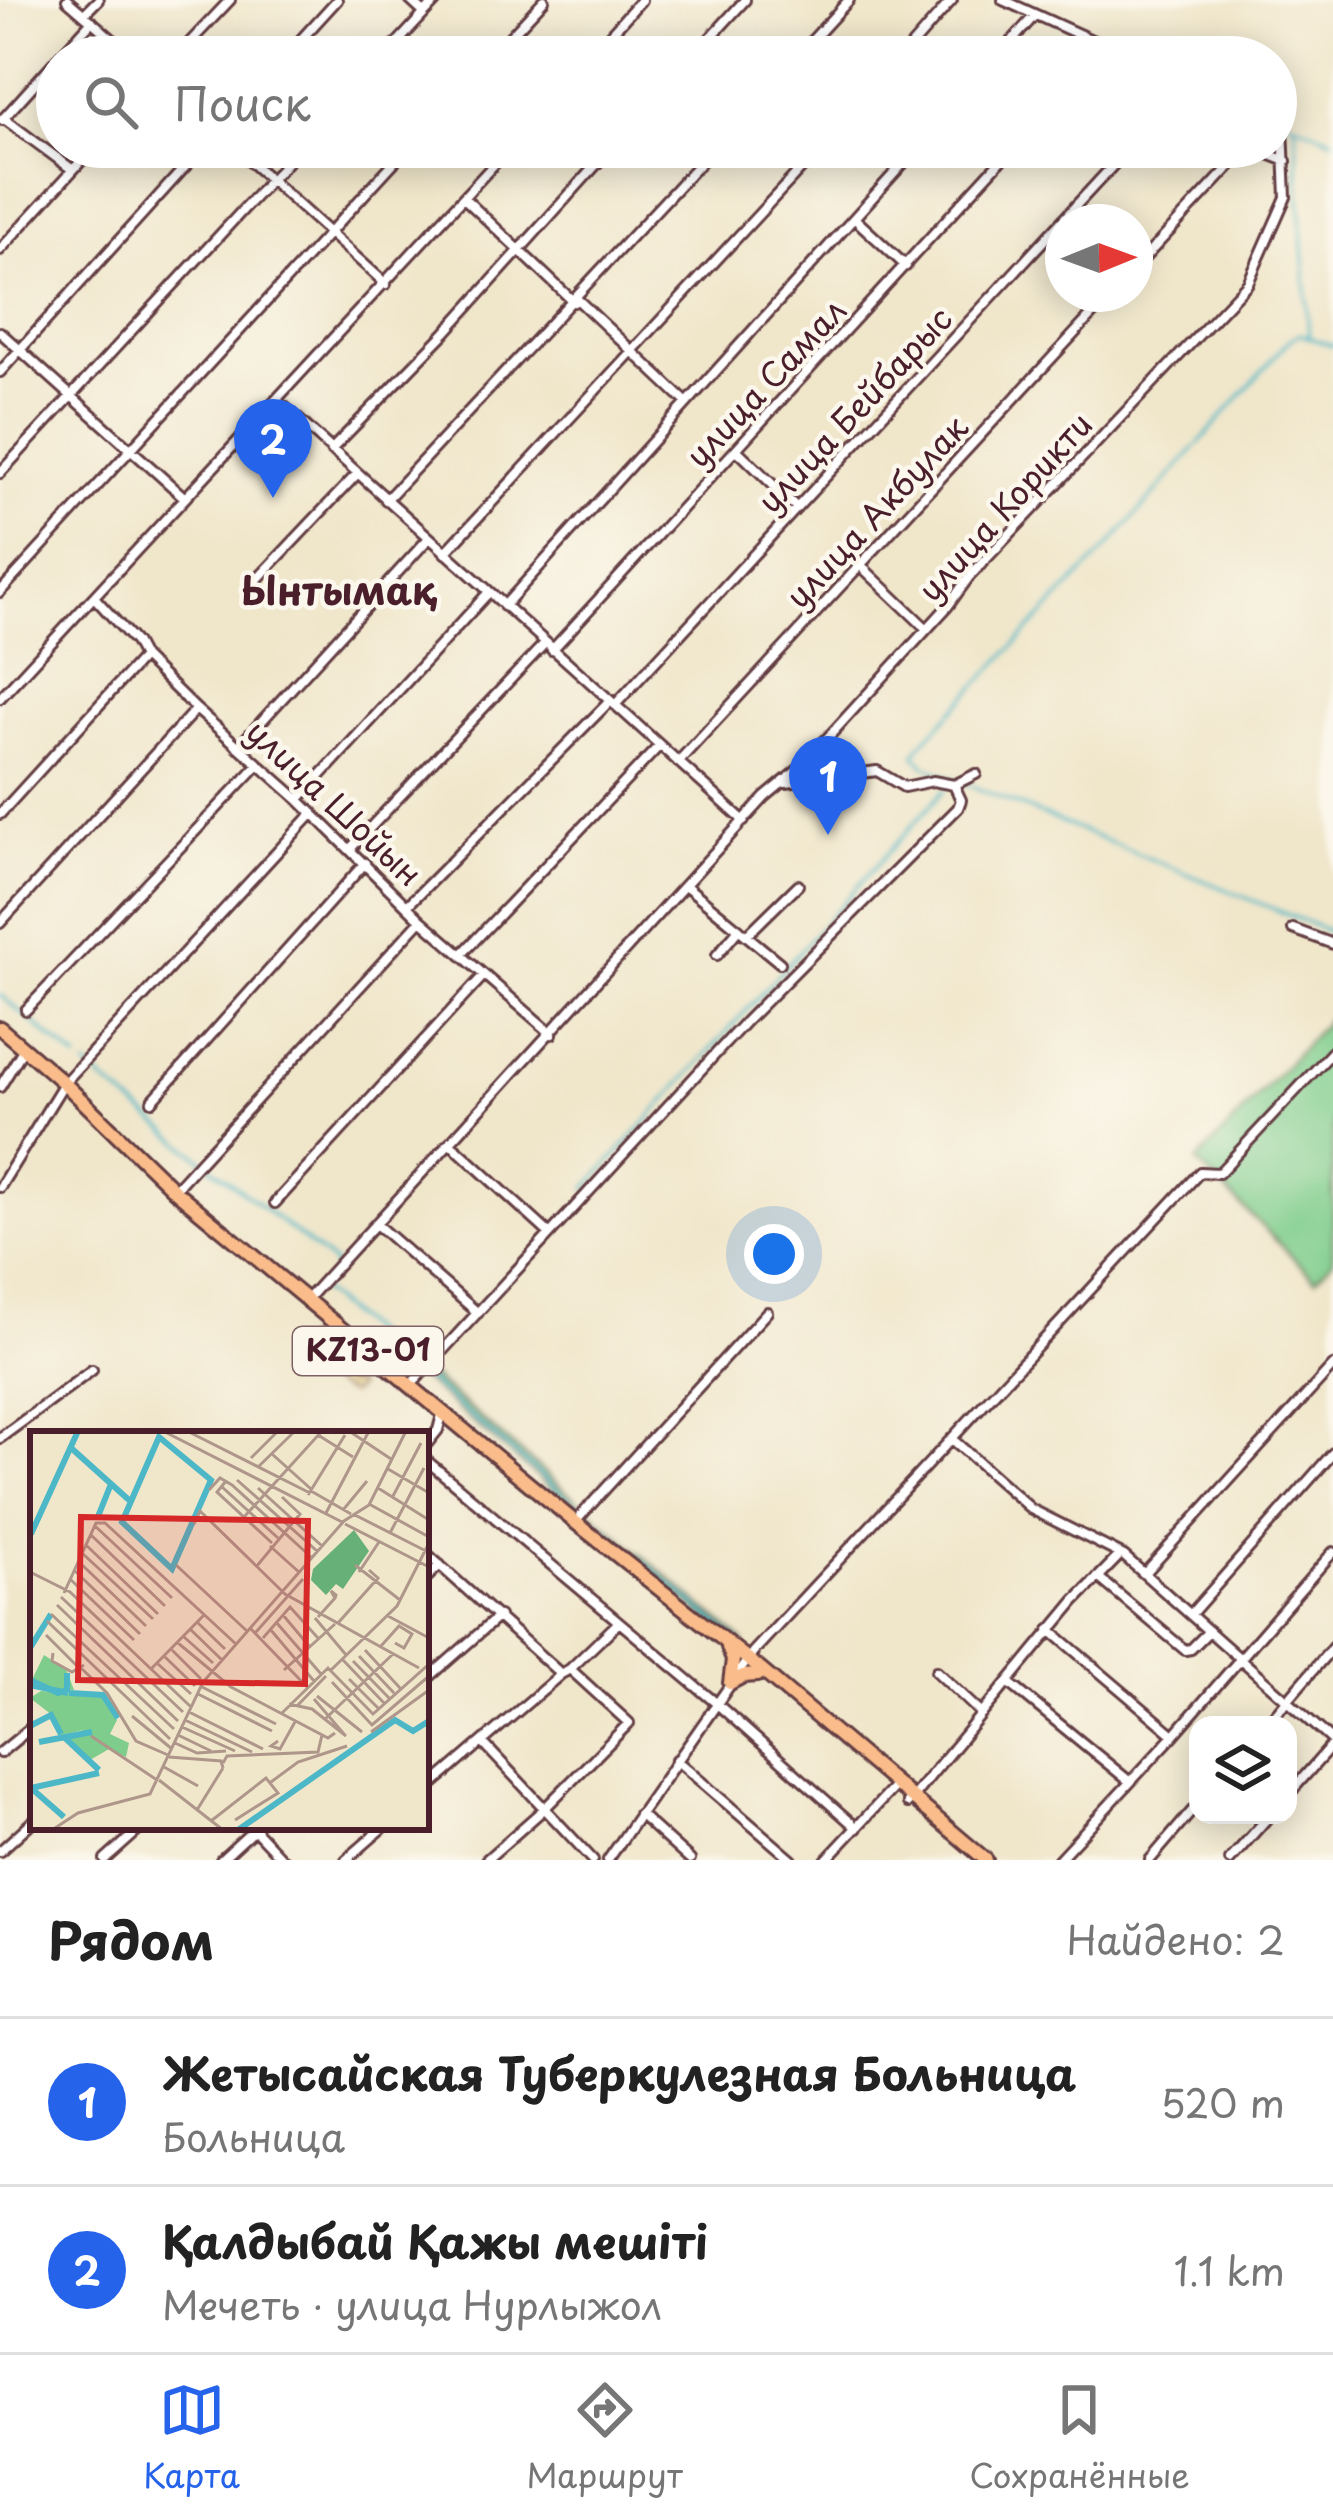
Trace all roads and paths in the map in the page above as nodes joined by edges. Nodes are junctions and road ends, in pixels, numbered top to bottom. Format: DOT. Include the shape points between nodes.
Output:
graph roads {
  1 [pos="67,0"];
  2 [pos="98,0"];
  3 [pos="230,0"];
  4 [pos="337,0"];
  5 [pos="410,0"];
  6 [pos="436,0"];
  7 [pos="544,0"];
  8 [pos="641,0"];
  9 [pos="745,0"];
  10 [pos="850,0"];
  11 [pos="952,0"];
  12 [pos="1003,0"];
  13 [pos="424,13"];
  14 [pos="1034,16"];
  15 [pos="88,17"];
  16 [pos="74,36"];
  17 [pos="109,36"];
  18 [pos="196,36"];
  19 [pos="304,36"];
  20 [pos="403,36"];
  21 [pos="511,36"];
  22 [pos="609,36"];
  23 [pos="712,36"];
  24 [pos="817,36"];
  25 [pos="920,36"];
  26 [pos="1016,36"];
  27 [pos="1083,36"];
  28 [pos="36,82"];
  29 [pos="2,120"];
  30 [pos="36,144"];
  31 [pos="70,168"];
  32 [pos="184,168"];
  33 [pos="258,168"];
  34 [pos="282,168"];
  35 [pos="388,168"];
  36 [pos="491,168"];
  37 [pos="593,168"];
  38 [pos="696,168"];
  39 [pos="802,168"];
  40 [pos="900,168"];
  41 [pos="994,168"];
  42 [pos="1111,168"];
  43 [pos="1229,168"];
  44 [pos="1286,168"];
  45 [pos="73,170"];
  46 [pos="271,180"];
  47 [pos="464,198"];
  48 [pos="855,219"];
  49 [pos="329,231"];
  50 [pos="519,249"];
  51 [pos="1153,249"];
  52 [pos="0,250"];
  53 [pos="906,266"];
  54 [pos="386,284"];
  55 [pos="575,300"];
  56 [pos="1094,312"];
  57 [pos="0,332"];
  58 [pos="20,350"];
  59 [pos="634,353"];
  60 [pos="0,372"];
  61 [pos="71,397"];
  62 [pos="278,401"];
  63 [pos="687,404"];
  64 [pos="331,450"];
  65 [pos="738,451"];
  66 [pos="131,452"];
  67 [pos="0,473"];
  68 [pos="357,473"];
  69 [pos="184,498"];
  70 [pos="386,500"];
  71 [pos="798,508"];
  72 [pos="429,538"];
  73 [pos="446,553"];
  74 [pos="861,566"];
  75 [pos="251,586"];
  76 [pos="0,592"];
  77 [pos="489,592"];
  78 [pos="93,597"];
  79 [pos="504,606"];
  80 [pos="927,629"];
  81 [pos="548,646"];
  82 [pos="143,657"];
  83 [pos="0,698"];
  84 [pos="613,703"];
  85 [pos="196,709"];
  86 [pos="659,746"];
  87 [pos="238,747"];
  88 [pos="678,762"];
  89 [pos="258,765"];
  90 [pos="976,774"];
  91 [pos="784,783"];
  92 [pos="957,783"];
  93 [pos="298,799"];
  94 [pos="313,813"];
  95 [pos="0,814"];
  96 [pos="744,821"];
  97 [pos="350,850"];
  98 [pos="365,863"];
  99 [pos="686,886"];
  100 [pos="798,886"];
  101 [pos="409,904"];
  102 [pos="421,920"];
  103 [pos="0,922"];
  104 [pos="1294,929"];
  105 [pos="743,932"];
  106 [pos="1333,944"];
  107 [pos="463,953"];
  108 [pos="717,955"];
  109 [pos="780,963"];
  110 [pos="484,975"];
  111 [pos="26,1010"];
  112 [pos="0,1028"];
  113 [pos="552,1034"];
  114 [pos="24,1048"];
  115 [pos="1333,1051"];
  116 [pos="64,1083"];
  117 [pos="0,1087"];
  118 [pos="152,1101"];
  119 [pos="450,1143"];
  120 [pos="0,1187"];
  121 [pos="174,1190"];
  122 [pos="275,1202"];
  123 [pos="377,1225"];
  124 [pos="550,1234"];
  125 [pos="311,1295"];
  126 [pos="477,1312"];
  127 [pos="767,1312"];
  128 [pos="1333,1366"];
  129 [pos="92,1370"];
  130 [pos="411,1386"];
  131 [pos="442,1409"];
  132 [pos="0,1438"];
  133 [pos="952,1439"];
  134 [pos="429,1440"];
  135 [pos="1333,1453"];
  136 [pos="429,1463"];
  137 [pos="581,1515"];
  138 [pos="1333,1552"];
  139 [pos="429,1556"];
  140 [pos="1120,1556"];
  141 [pos="440,1565"];
  142 [pos="429,1574"];
  143 [pos="1145,1574"];
  144 [pos="1098,1577"];
  145 [pos="1191,1614"];
  146 [pos="499,1616"];
  147 [pos="618,1623"];
  148 [pos="1050,1630"];
  149 [pos="1209,1631"];
  150 [pos="728,1646"];
  151 [pos="1333,1647"];
  152 [pos="1241,1658"];
  153 [pos="746,1661"];
  154 [pos="565,1671"];
  155 [pos="936,1671"];
  156 [pos="757,1676"];
  157 [pos="429,1677"];
  158 [pos="1008,1682"];
  159 [pos="730,1683"];
  160 [pos="1287,1700"];
  161 [pos="716,1703"];
  162 [pos="982,1714"];
  163 [pos="1274,1716"];
  164 [pos="30,1728"];
  165 [pos="1174,1735"];
  166 [pos="482,1742"];
  167 [pos="1333,1742"];
  168 [pos="0,1753"];
  169 [pos="676,1760"];
  170 [pos="1129,1781"];
  171 [pos="1297,1784"];
  172 [pos="429,1787"];
  173 [pos="894,1787"];
  174 [pos="910,1800"];
  175 [pos="544,1809"];
  176 [pos="639,1814"];
  177 [pos="1189,1814"];
  178 [pos="30,1824"];
  179 [pos="1262,1824"];
  180 [pos="857,1828"];
  181 [pos="139,1830"];
  182 [pos="253,1830"];
  183 [pos="257,1830"];
  184 [pos="381,1830"];
  185 [pos="0,1851"];
  186 [pos="105,1860"];
  187 [pos="220,1860"];
  188 [pos="284,1860"];
  189 [pos="346,1860"];
  190 [pos="486,1860"];
  191 [pos="593,1860"];
  192 [pos="608,1860"];
  193 [pos="690,1860"];
  194 [pos="792,1860"];
  195 [pos="826,1860"];
  196 [pos="974,1860"];
  197 [pos="986,1860"];
  198 [pos="1058,1860"];
  199 [pos="1150,1860"];
  200 [pos="1230,1860"];
  1 -- 15 [label="street"];
  2 -- 15 [label="street"];
  3 -- 18 [label="street"];
  4 -- 19 [label="street"];
  5 -- 13 [label="street"];
  6 -- 13 [label="street"];
  7 -- 21 [label="street"];
  8 -- 22 [label="street"];
  9 -- 23 [label="street"];
  10 -- 24 [label="street"];
  11 -- 25 [label="street"];
  12 -- 14 [label="street"];
  13 -- 20 [label="street"];
  14 -- 26 [label="street"];
  14 -- 27 [label="street"];
  15 -- 16 [label="street"];
  15 -- 17 [label="street"];
  28 -- 29 [label="street"];
  29 -- 30 [label="street"];
  31 -- 45 [label="street"];
  32 -- 58 [label="street"];
  33 -- 46 [label="street"];
  34 -- 46 [label="street"];
  35 -- 49 [label="street"];
  36 -- 47 [label="street"];
  37 -- 50 [label="street"];
  38 -- 55 [label="street"];
  39 -- 59 [label="street"];
  40 -- 48 [label="street"];
  41 -- 53 [label="street, улица Самал"];
  42 -- 71 [label="street, улица Бейбарыс"];
  43 -- 51 [label="street"];
  44 -- 80 [label="street, улица Корикти" via="1286,196 1248,283"];
  45 -- 52 [label="street"];
  46 -- 49 [label="street"];
  46 -- 61 [label="street"];
  47 -- 50 [label="street"];
  47 -- 54 [label="street"];
  48 -- 53 [label="street"];
  48 -- 63 [label="street"];
  49 -- 54 [label="street"];
  49 -- 66 [label="street"];
  50 -- 55 [label="street"];
  50 -- 64 [label="street"];
  53 -- 65 [label="street, улица Самал"];
  54 -- 62 [label="street"];
  55 -- 59 [label="street"];
  55 -- 70 [label="street"];
  56 -- 74 [label="street, улица Акбулак"];
  57 -- 58 [label="street"];
  58 -- 60 [label="street"];
  58 -- 61 [label="street"];
  59 -- 63 [label="street"];
  59 -- 73 [label="street"];
  61 -- 66 [label="street"];
  61 -- 67 [label="street"];
  62 -- 64 [label="street"];
  62 -- 69 [label="street"];
  63 -- 79 [label="street"];
  64 -- 68 [label="street"];
  65 -- 71 [label="street"];
  65 -- 81 [label="street, улица Самал"];
  66 -- 69 [label="street"];
  66 -- 76 [label="street"];
  68 -- 70 [label="street"];
  68 -- 75 [label="street"];
  69 -- 78 [label="street"];
  70 -- 72 [label="street"];
  71 -- 84 [label="street, улица Бейбарыс"];
  72 -- 73 [label="street"];
  72 -- 87 [label="street"];
  73 -- 77 [label="street"];
  74 -- 80 [label="street"];
  74 -- 88 [label="street, улица Акбулак"];
  77 -- 79 [label="street"];
  77 -- 93 [label="street"];
  78 -- 82 [label="street, улица Шойын"];
  78 -- 83 [label="street"];
  79 -- 81 [label="street"];
  80 -- 91 [label="street, улица Корикти"];
  81 -- 84 [label="street"];
  81 -- 97 [label="street, улица Самал"];
  82 -- 85 [label="street, улица Шойын"];
  82 -- 95 [label="street"];
  84 -- 86 [label="street"];
  84 -- 101 [label="street"];
  85 -- 87 [label="street, улица Шойын"];
  85 -- 103 [label="street"];
  86 -- 88 [label="street"];
  86 -- 107 [label="street"];
  87 -- 89 [label="street, улица Шойын"];
  88 -- 96 [label="street"];
  89 -- 93 [label="street, улица Шойын"];
  89 -- 111 [label="street"];
  90 -- 92 [label="street"];
  91 -- 92 [label="street" via="878,771 904,787"];
  91 -- 96 [label="street, улица Корикти"];
  92 -- 124 [label="street" via="958,808"];
  93 -- 94 [label="street, улица Шойын"];
  94 -- 97 [label="street, улица Шойын"];
  94 -- 116 [label="street"];
  96 -- 99 [label="street, улица Корикти"];
  97 -- 98 [label="street, улица Шойын"];
  98 -- 101 [label="street, улица Шойын"];
  98 -- 118 [label="street"];
  99 -- 105 [label="street"];
  99 -- 113 [label="street, улица Корикти"];
  100 -- 105 [label="street"];
  101 -- 102 [label="street, улица Шойын"];
  102 -- 107 [label="street, улица Шойын"];
  102 -- 121 [label="street"];
  104 -- 106 [label="street"];
  105 -- 108 [label="street"];
  105 -- 109 [label="street"];
  107 -- 110 [label="street, улица Шойын"];
  110 -- 113 [label="street, улица Шойын"];
  110 -- 122 [label="street"];
  112 -- 114 [label="main road, KZ13-01"];
  113 -- 119 [label="street, улица Корикти"];
  114 -- 116 [label="main road, KZ13-01"];
  114 -- 117 [label="street"];
  115 -- 133 [label="street" via="1219,1173 1200,1172"];
  116 -- 120 [label="street"];
  116 -- 121 [label="main road, KZ13-01"];
  119 -- 123 [label="street, улица Корикти"];
  119 -- 124 [label="street"];
  121 -- 125 [label="main road, KZ13-01"];
  123 -- 125 [label="street, улица Корикти"];
  123 -- 126 [label="street"];
  124 -- 126 [label="street"];
  125 -- 130 [label="main road, KZ13-01"];
  126 -- 130 [label="street"];
  127 -- 137 [label="street"];
  128 -- 143 [label="street"];
  129 -- 132 [label="street"];
  130 -- 131 [label="main road, KZ13-01"];
  131 -- 134 [label="street"];
  131 -- 137 [label="main road, KZ13-01"];
  133 -- 140 [label="street" via="1031,1509"];
  133 -- 153 [label="street"];
  135 -- 145 [label="street"];
  136 -- 147 [label="street"];
  137 -- 150 [label="main road, KZ13-01"];
  138 -- 152 [label="street"];
  139 -- 141 [label="street"];
  140 -- 143 [label="street"];
  140 -- 144 [label="street"];
  141 -- 142 [label="street"];
  141 -- 146 [label="street"];
  143 -- 145 [label="street"];
  144 -- 148 [label="street"];
  144 -- 149 [label="street" via="1185,1650"];
  145 -- 149 [label="street"];
  146 -- 154 [label="street"];
  146 -- 157 [label="street"];
  147 -- 154 [label="street"];
  147 -- 161 [label="street"];
  148 -- 158 [label="street"];
  148 -- 165 [label="street"];
  149 -- 152 [label="street"];
  150 -- 153 [label="main road, KZ13-01"];
  150 -- 159 [label="main road"];
  151 -- 160 [label="street"];
  152 -- 160 [label="street"];
  152 -- 165 [label="street"];
  153 -- 156 [label="main road, KZ13-01"];
  153 -- 159 [label="street"];
  153 -- 173 [label="main road, KZ13-01"];
  154 -- 166 [label="street"];
  154 -- 175 [label="street" via="628,1727"];
  155 -- 162 [label="street"];
  156 -- 159 [label="main road"];
  156 -- 173 [label="main road, KZ13-01"];
  158 -- 162 [label="street"];
  158 -- 170 [label="street"];
  159 -- 161 [label="street"];
  160 -- 163 [label="street"];
  160 -- 167 [label="street"];
  161 -- 169 [label="street"];
  161 -- 180 [label="street"];
  162 -- 174 [label="street"];
  164 -- 168 [label="street"];
  165 -- 170 [label="street"];
  166 -- 172 [label="street"];
  166 -- 175 [label="street"];
  167 -- 171 [label="street"];
  169 -- 176 [label="street"];
  169 -- 194 [label="street"];
  170 -- 198 [label="street"];
  173 -- 174 [label="main road, KZ13-01"];
  173 -- 180 [label="street"];
  174 -- 196 [label="main road, KZ13-01"];
  174 -- 197 [label="main road, KZ13-01"];
  175 -- 190 [label="street"];
  175 -- 191 [label="street"];
  176 -- 192 [label="street"];
  176 -- 193 [label="street"];
  177 -- 199 [label="street"];
  178 -- 185 [label="street"];
  179 -- 200 [label="street"];
  180 -- 195 [label="street"];
  181 -- 186 [label="street"];
  182 -- 187 [label="street"];
  183 -- 188 [label="street"];
  184 -- 189 [label="street"];
}
